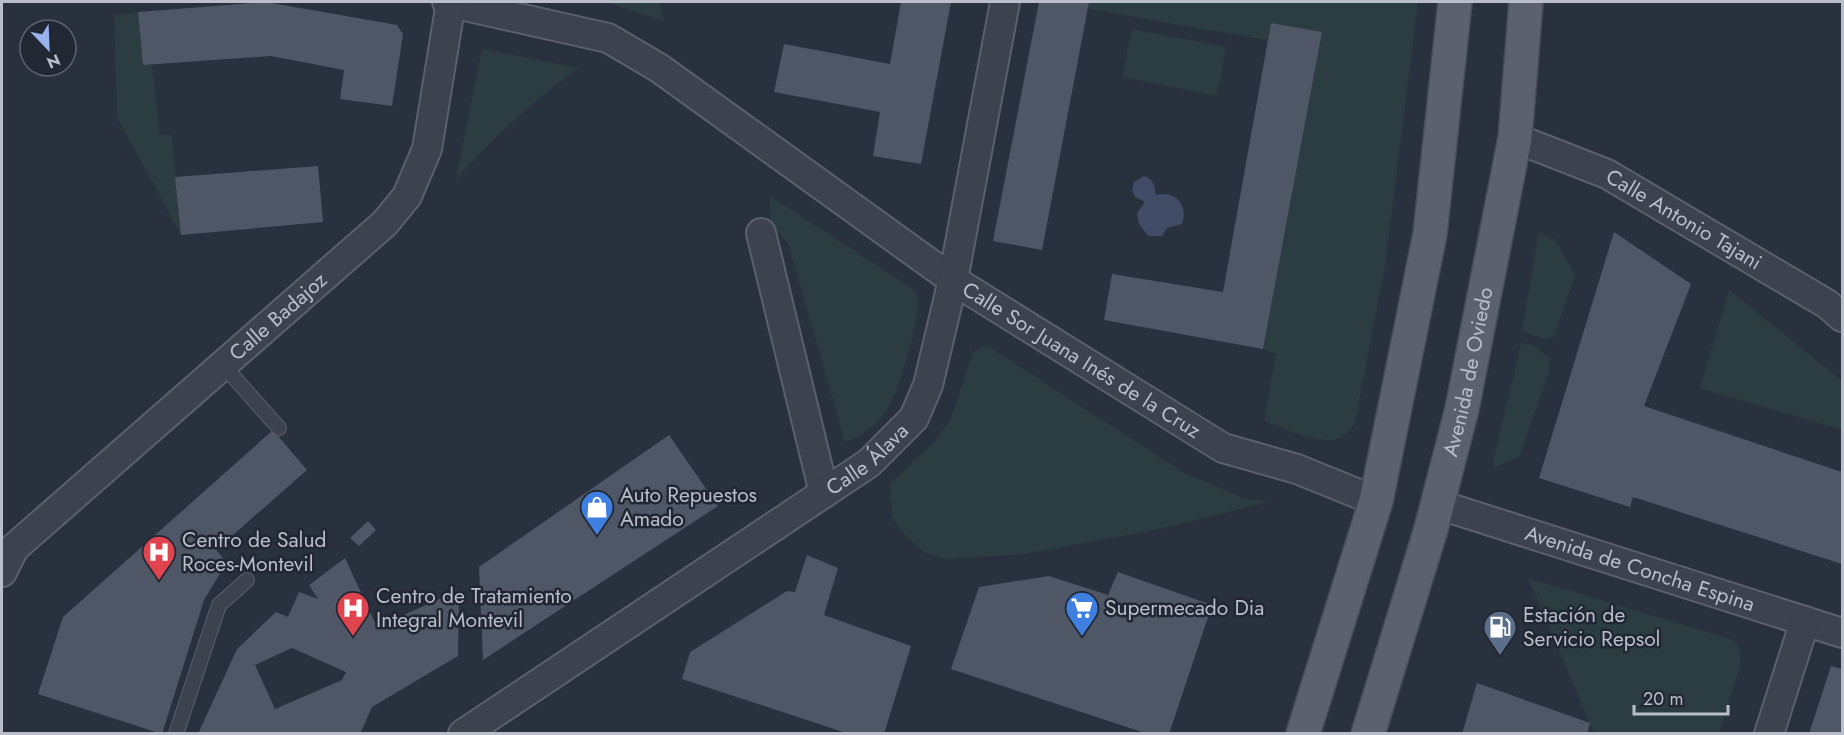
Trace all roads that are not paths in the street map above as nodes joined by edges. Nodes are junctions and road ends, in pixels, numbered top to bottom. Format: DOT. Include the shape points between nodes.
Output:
graph roads {
  1 [pos="450,2"];
  2 [pos="1005,2"];
  3 [pos="1455,2"];
  4 [pos="1526,2"];
  5 [pos="1515,138"];
  6 [pos="761,233"];
  7 [pos="953,280"];
  8 [pos="1842,314"];
  9 [pos="223,365"];
  10 [pos="279,428"];
  11 [pos="824,493"];
  12 [pos="1376,501"];
  13 [pos="1437,504"];
  14 [pos="2,572"];
  15 [pos="247,580"];
  16 [pos="1805,621"];
  17 [pos="1842,633"];
  18 [pos="1303,726"];
  19 [pos="176,734"];
  20 [pos="463,734"];
  21 [pos="1368,734"];
  22 [pos="1769,734"];
  1 -- 7 [label="street, Calle Sor Juana Inés de la Cruz" via="609,38 659,68"];
  1 -- 9 [label="street, Calle Badajoz" via="427,149 407,196 385,224"];
  2 -- 7 [label="street, Calle Álava"];
  3 -- 12 [label="main road" via="1430,234"];
  4 -- 5 [label="main road, Avenida de Oviedo"];
  5 -- 8 [label="street, Calle Antonio Tajani" via="1607,174"];
  5 -- 13 [label="main road, Avenida de Oviedo" via="1462,409"];
  6 -- 11 [label="street"];
  7 -- 11 [label="street, Calle Álava" via="928,384 914,418 869,462"];
  7 -- 12 [label="street, Calle Sor Juana Inés de la Cruz" via="1223,448 1297,469"];
  9 -- 10 [label="lane"];
  9 -- 14 [label="street, Calle Badajoz" via="14,548"];
  11 -- 20 [label="street, Calle Álava"];
  12 -- 18 [label="main road"];
  13 -- 16 [label="street, Avenida de Concha Espina"];
  13 -- 21 [label="main road, Avenida de Oviedo"];
  15 -- 19 [label="lane" via="219,605"];
  16 -- 17 [label="street, Avenida de Concha Espina"];
  16 -- 22 [label="street"];
}
